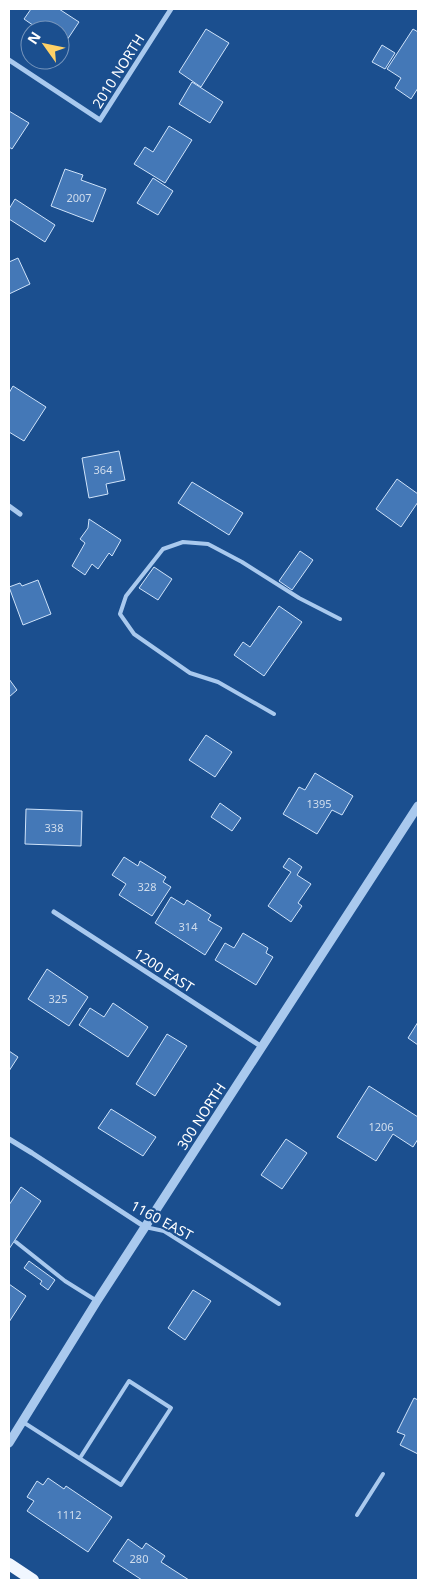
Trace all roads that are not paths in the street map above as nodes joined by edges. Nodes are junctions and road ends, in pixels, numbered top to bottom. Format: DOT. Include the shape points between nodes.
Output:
graph roads {
  1 [pos="171,9"];
  2 [pos="9,60"];
  3 [pos="9,506"];
  4 [pos="20,514"];
  5 [pos="340,619"];
  6 [pos="274,714"];
  7 [pos="418,806"];
  8 [pos="54,912"];
  9 [pos="262,1047"];
  10 [pos="9,1139"];
  11 [pos="145,1227"];
  12 [pos="16,1242"];
  13 [pos="97,1301"];
  14 [pos="279,1304"];
  15 [pos="23,1422"];
  16 [pos="9,1443"];
  17 [pos="80,1458"];
  18 [pos="383,1474"];
  19 [pos="356,1515"];
  20 [pos="9,1564"];
  21 [pos="33,1580"];
  1 -- 2 [label="street, 2010 NORTH" via="100,120"];
  3 -- 4 [label="street"];
  5 -- 6 [label="lane" via="208,544 183,542 163,549 126,596 120,614 134,634 190,673 218,682"];
  7 -- 9 [label="street, 300 NORTH"];
  8 -- 9 [label="street, 1200 EAST"];
  9 -- 11 [label="street, 300 NORTH"];
  10 -- 11 [label="street, 1160 EAST"];
  11 -- 13 [label="street, 300 NORTH"];
  11 -- 14 [label="lane, 1160 EAST" via="164,1231"];
  12 -- 13 [label="lane" via="65,1281"];
  13 -- 15 [label="street, 300 NORTH"];
  15 -- 16 [label="street, 300 NORTH"];
  15 -- 17 [label="lane"];
  17 -- 17 [label="lane" via="121,1485 171,1408 130,1381"];
  18 -- 19 [label="lane"];
  20 -- 21 [label="main road"];
}
